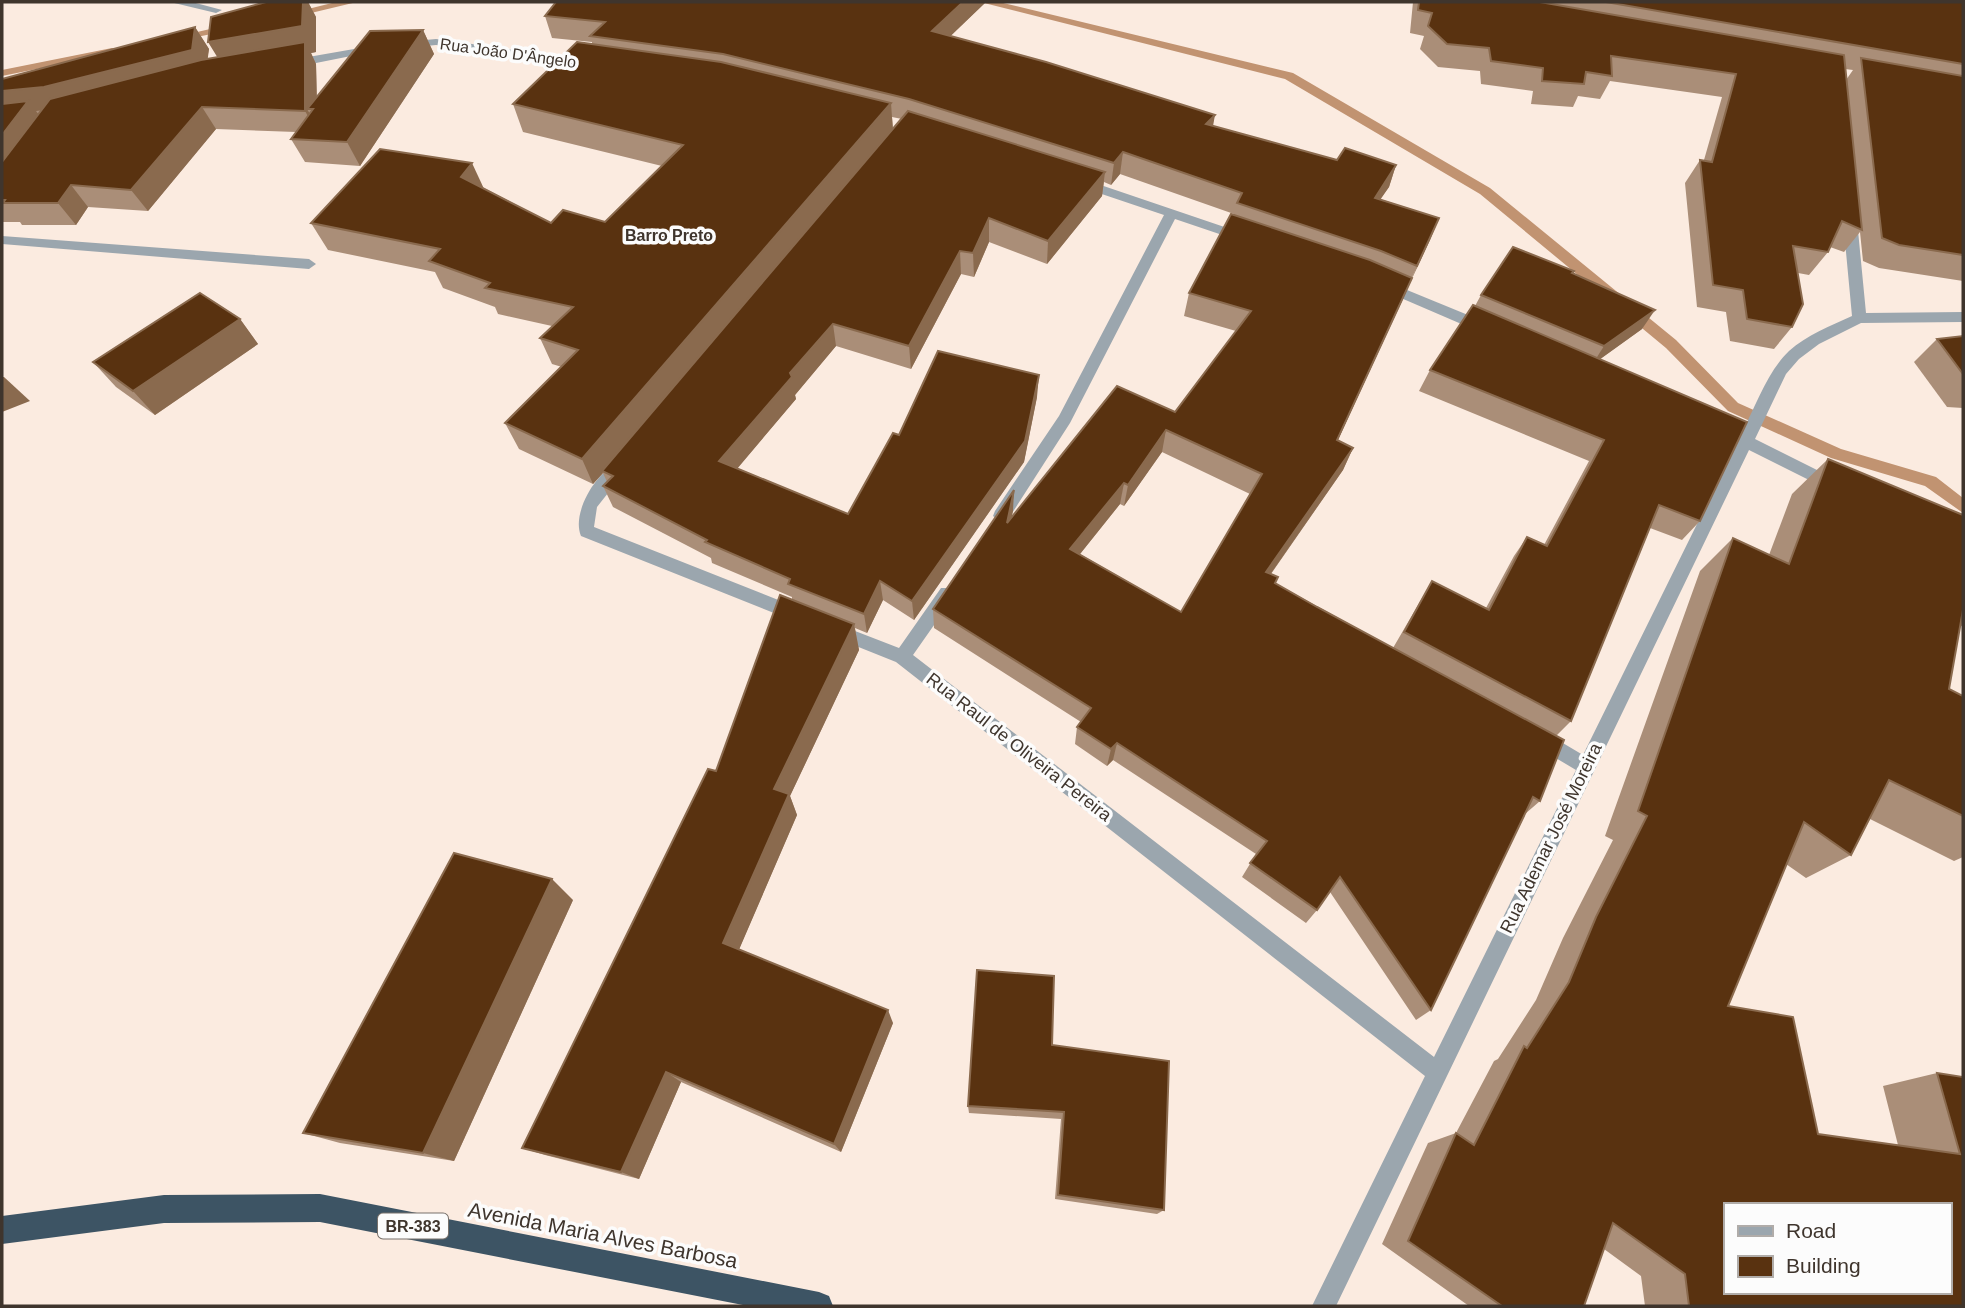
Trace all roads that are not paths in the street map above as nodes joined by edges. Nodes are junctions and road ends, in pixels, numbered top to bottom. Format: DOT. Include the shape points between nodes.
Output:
graph roads {
  1 [pos="176,2"];
  2 [pos="220,6"];
  3 [pos="217,23"];
  4 [pos="591,64"];
  5 [pos="275,66"];
  6 [pos="1066,177"];
  7 [pos="1849,209"];
  8 [pos="1171,214"];
  9 [pos="2,240"];
  10 [pos="1262,244"];
  11 [pos="309,264"];
  12 [pos="1367,278"];
  13 [pos="1963,317"];
  14 [pos="1859,318"];
  15 [pos="1492,331"];
  16 [pos="1707,422"];
  17 [pos="1747,434"];
  18 [pos="627,459"];
  19 [pos="1842,489"];
  20 [pos="989,532"];
  21 [pos="958,578"];
  22 [pos="902,657"];
  23 [pos="1519,727"];
  24 [pos="1586,766"];
  25 [pos="1438,1073"];
  26 [pos="2,1230"];
  27 [pos="772,1302"];
  28 [pos="818,1306"];
  29 [pos="1324,1306"];
  1 -- 2 [label="street"];
  2 -- 3 [label="street"];
  4 -- 5 [label="street, Rua João D'Ângelo" via="436,42"];
  6 -- 8 [label="street"];
  7 -- 14 [label="street"];
  8 -- 10 [label="street"];
  8 -- 20 [label="street" via="1065,419"];
  9 -- 11 [label="street"];
  12 -- 15 [label="street"];
  13 -- 14 [label="street"];
  14 -- 17 [label="street, Rua Ademar José Moreira" via="1794,355 1780,370"];
  16 -- 17 [label="street"];
  17 -- 19 [label="street"];
  17 -- 24 [label="street, Rua Ademar José Moreira"];
  18 -- 22 [label="street, Rua Raul de Oliveira Pereira" via="590,503 584,522 587,531"];
  21 -- 22 [label="street"];
  22 -- 25 [label="street, Rua Raul de Oliveira Pereira"];
  23 -- 24 [label="street"];
  24 -- 25 [label="street, Rua Ademar José Moreira"];
  25 -- 29 [label="street, Rua Ademar José Moreira"];
  26 -- 27 [label="highway, Avenida Maria Alves Barbosa / BR-383" via="164,1209 320,1208"];
  27 -- 28 [label="highway, Avenida Maria Alves Barbosa / BR-383"];
}
